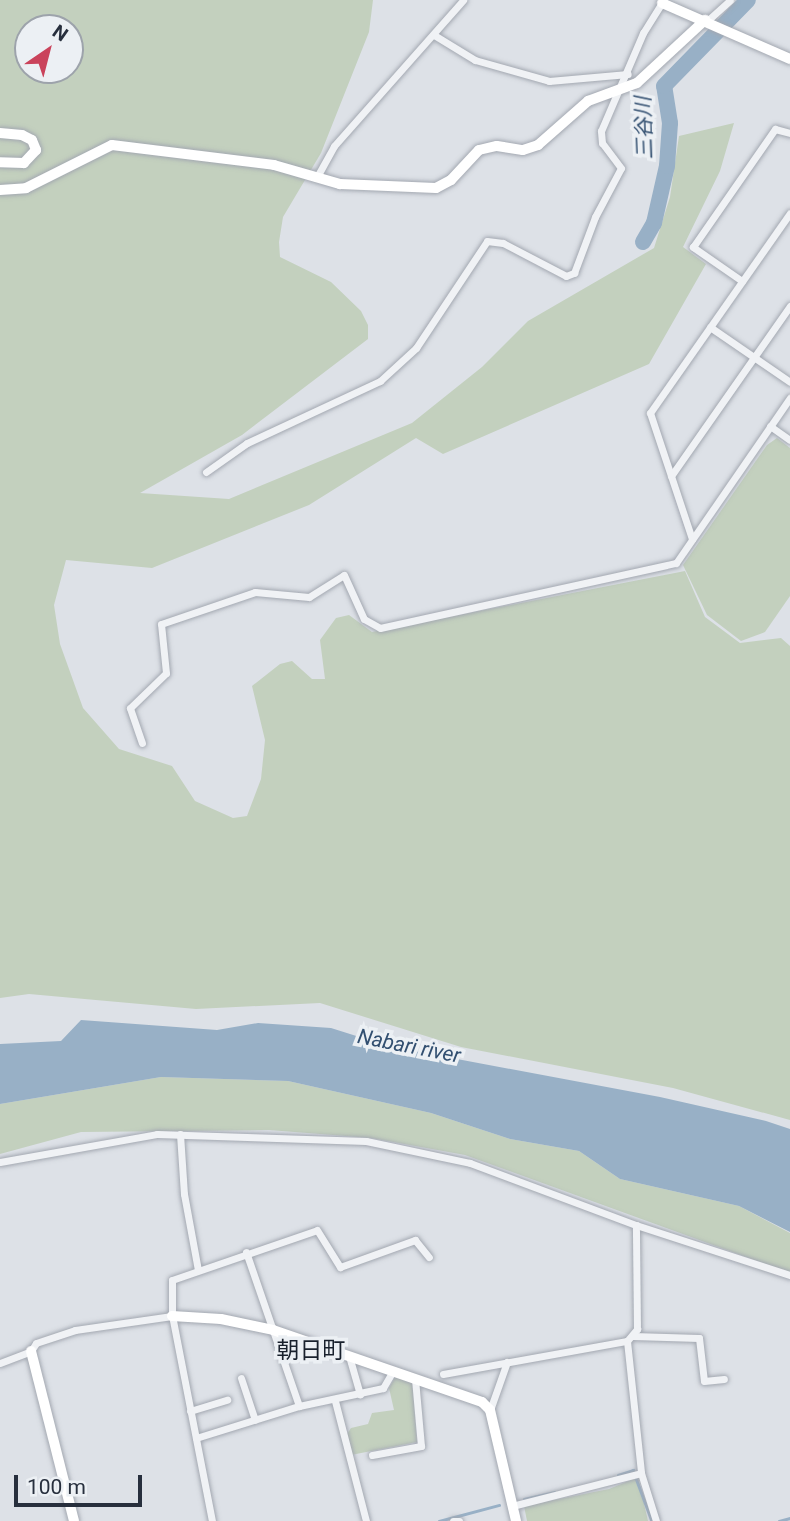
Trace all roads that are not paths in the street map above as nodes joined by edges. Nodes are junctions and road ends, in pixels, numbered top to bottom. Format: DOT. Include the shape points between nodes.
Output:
graph roads {
  1 [pos="463,0"];
  2 [pos="730,0"];
  3 [pos="660,1"];
  4 [pos="708,21"];
  5 [pos="433,35"];
  6 [pos="790,60"];
  7 [pos="628,74"];
  8 [pos="622,88"];
  9 [pos="0,133"];
  10 [pos="790,133"];
  11 [pos="0,162"];
  12 [pos="318,175"];
  13 [pos="0,190"];
  14 [pos="790,213"];
  15 [pos="742,281"];
  16 [pos="790,306"];
  17 [pos="710,327"];
  18 [pos="754,358"];
  19 [pos="790,382"];
  20 [pos="790,398"];
  21 [pos="771,426"];
  22 [pos="790,440"];
  23 [pos="206,472"];
  24 [pos="671,476"];
  25 [pos="692,540"];
  26 [pos="142,743"];
  27 [pos="180,1134"];
  28 [pos="0,1163"];
  29 [pos="636,1225"];
  30 [pos="246,1252"];
  31 [pos="429,1257"];
  32 [pos="198,1270"];
  33 [pos="790,1276"];
  34 [pos="172,1316"];
  35 [pos="699,1328"];
  36 [pos="273,1330"];
  37 [pos="699,1338"];
  38 [pos="630,1339"];
  39 [pos="31,1351"];
  40 [pos="349,1356"];
  41 [pos="507,1362"];
  42 [pos="0,1363"];
  43 [pos="393,1371"];
  44 [pos="443,1374"];
  45 [pos="241,1378"];
  46 [pos="415,1379"];
  47 [pos="724,1379"];
  48 [pos="360,1394"];
  49 [pos="227,1400"];
  50 [pos="335,1401"];
  51 [pos="299,1406"];
  52 [pos="490,1410"];
  53 [pos="190,1411"];
  54 [pos="255,1420"];
  55 [pos="195,1438"];
  56 [pos="372,1455"];
  57 [pos="638,1474"];
  58 [pos="512,1506"];
  59 [pos="74,1521"];
  60 [pos="212,1521"];
  61 [pos="366,1521"];
  62 [pos="453,1521"];
  63 [pos="459,1521"];
  64 [pos="516,1521"];
  65 [pos="656,1521"];
  1 -- 5 [label="street"];
  2 -- 4 [label="street"];
  3 -- 4 [label="street"];
  3 -- 7 [label="street"];
  4 -- 6 [label="street"];
  4 -- 8 [label="street" via="637,83"];
  5 -- 7 [label="street" via="475,60 549,80"];
  5 -- 12 [label="street" via="334,146"];
  7 -- 8 [label="street"];
  8 -- 12 [label="street" via="588,101 532,148 479,149 452,180 436,188 340,184"];
  8 -- 23 [label="street" via="601,131 602,143 621,168 573,273 566,276 503,243 487,241 416,348 380,381 247,443"];
  9 -- 11 [label="street" via="22,135 32,140 36,150 24,163"];
  10 -- 15 [label="street" via="775,129 693,247"];
  12 -- 13 [label="street" via="274,165 112,145 26,188"];
  14 -- 15 [label="street"];
  15 -- 17 [label="street"];
  16 -- 18 [label="street"];
  17 -- 18 [label="street"];
  17 -- 24 [label="street" via="650,413"];
  18 -- 19 [label="street"];
  18 -- 24 [label="street"];
  20 -- 21 [label="street"];
  21 -- 22 [label="street"];
  21 -- 25 [label="street"];
  24 -- 25 [label="street"];
  25 -- 26 [label="street" via="676,563 380,628 364,619 344,575 309,597 255,592 161,624 166,673 130,708"];
  27 -- 28 [label="street" via="132,1136"];
  27 -- 29 [label="street" via="379,1143 470,1163"];
  27 -- 32 [label="street" via="184,1194"];
  29 -- 33 [label="street"];
  29 -- 38 [label="street" via="637,1319"];
  30 -- 31 [label="street" via="317,1230 340,1267 415,1240"];
  30 -- 32 [label="street"];
  30 -- 36 [label="street"];
  32 -- 34 [label="street" via="169,1284"];
  34 -- 36 [label="street" via="221,1319"];
  34 -- 39 [label="street" via="75,1330 36,1343"];
  34 -- 53 [label="street"];
  35 -- 37 [label="street"];
  36 -- 40 [label="street"];
  36 -- 51 [label="street"];
  37 -- 38 [label="street"];
  37 -- 47 [label="street" via="704,1381"];
  38 -- 41 [label="street"];
  38 -- 57 [label="street"];
  39 -- 42 [label="street"];
  39 -- 59 [label="street"];
  40 -- 43 [label="street"];
  40 -- 48 [label="street"];
  41 -- 44 [label="street"];
  41 -- 52 [label="street"];
  43 -- 46 [label="street"];
  43 -- 48 [label="street" via="383,1388"];
  45 -- 54 [label="street"];
  46 -- 52 [label="street" via="473,1397"];
  46 -- 56 [label="street" via="421,1446"];
  48 -- 50 [label="street"];
  49 -- 53 [label="street"];
  50 -- 51 [label="street"];
  50 -- 61 [label="street"];
  51 -- 54 [label="street"];
  52 -- 58 [label="street"];
  53 -- 55 [label="street"];
  54 -- 55 [label="street"];
  55 -- 60 [label="street"];
  57 -- 58 [label="street"];
  57 -- 65 [label="street"];
  58 -- 64 [label="street"];
  62 -- 63 [label="street"];
}
